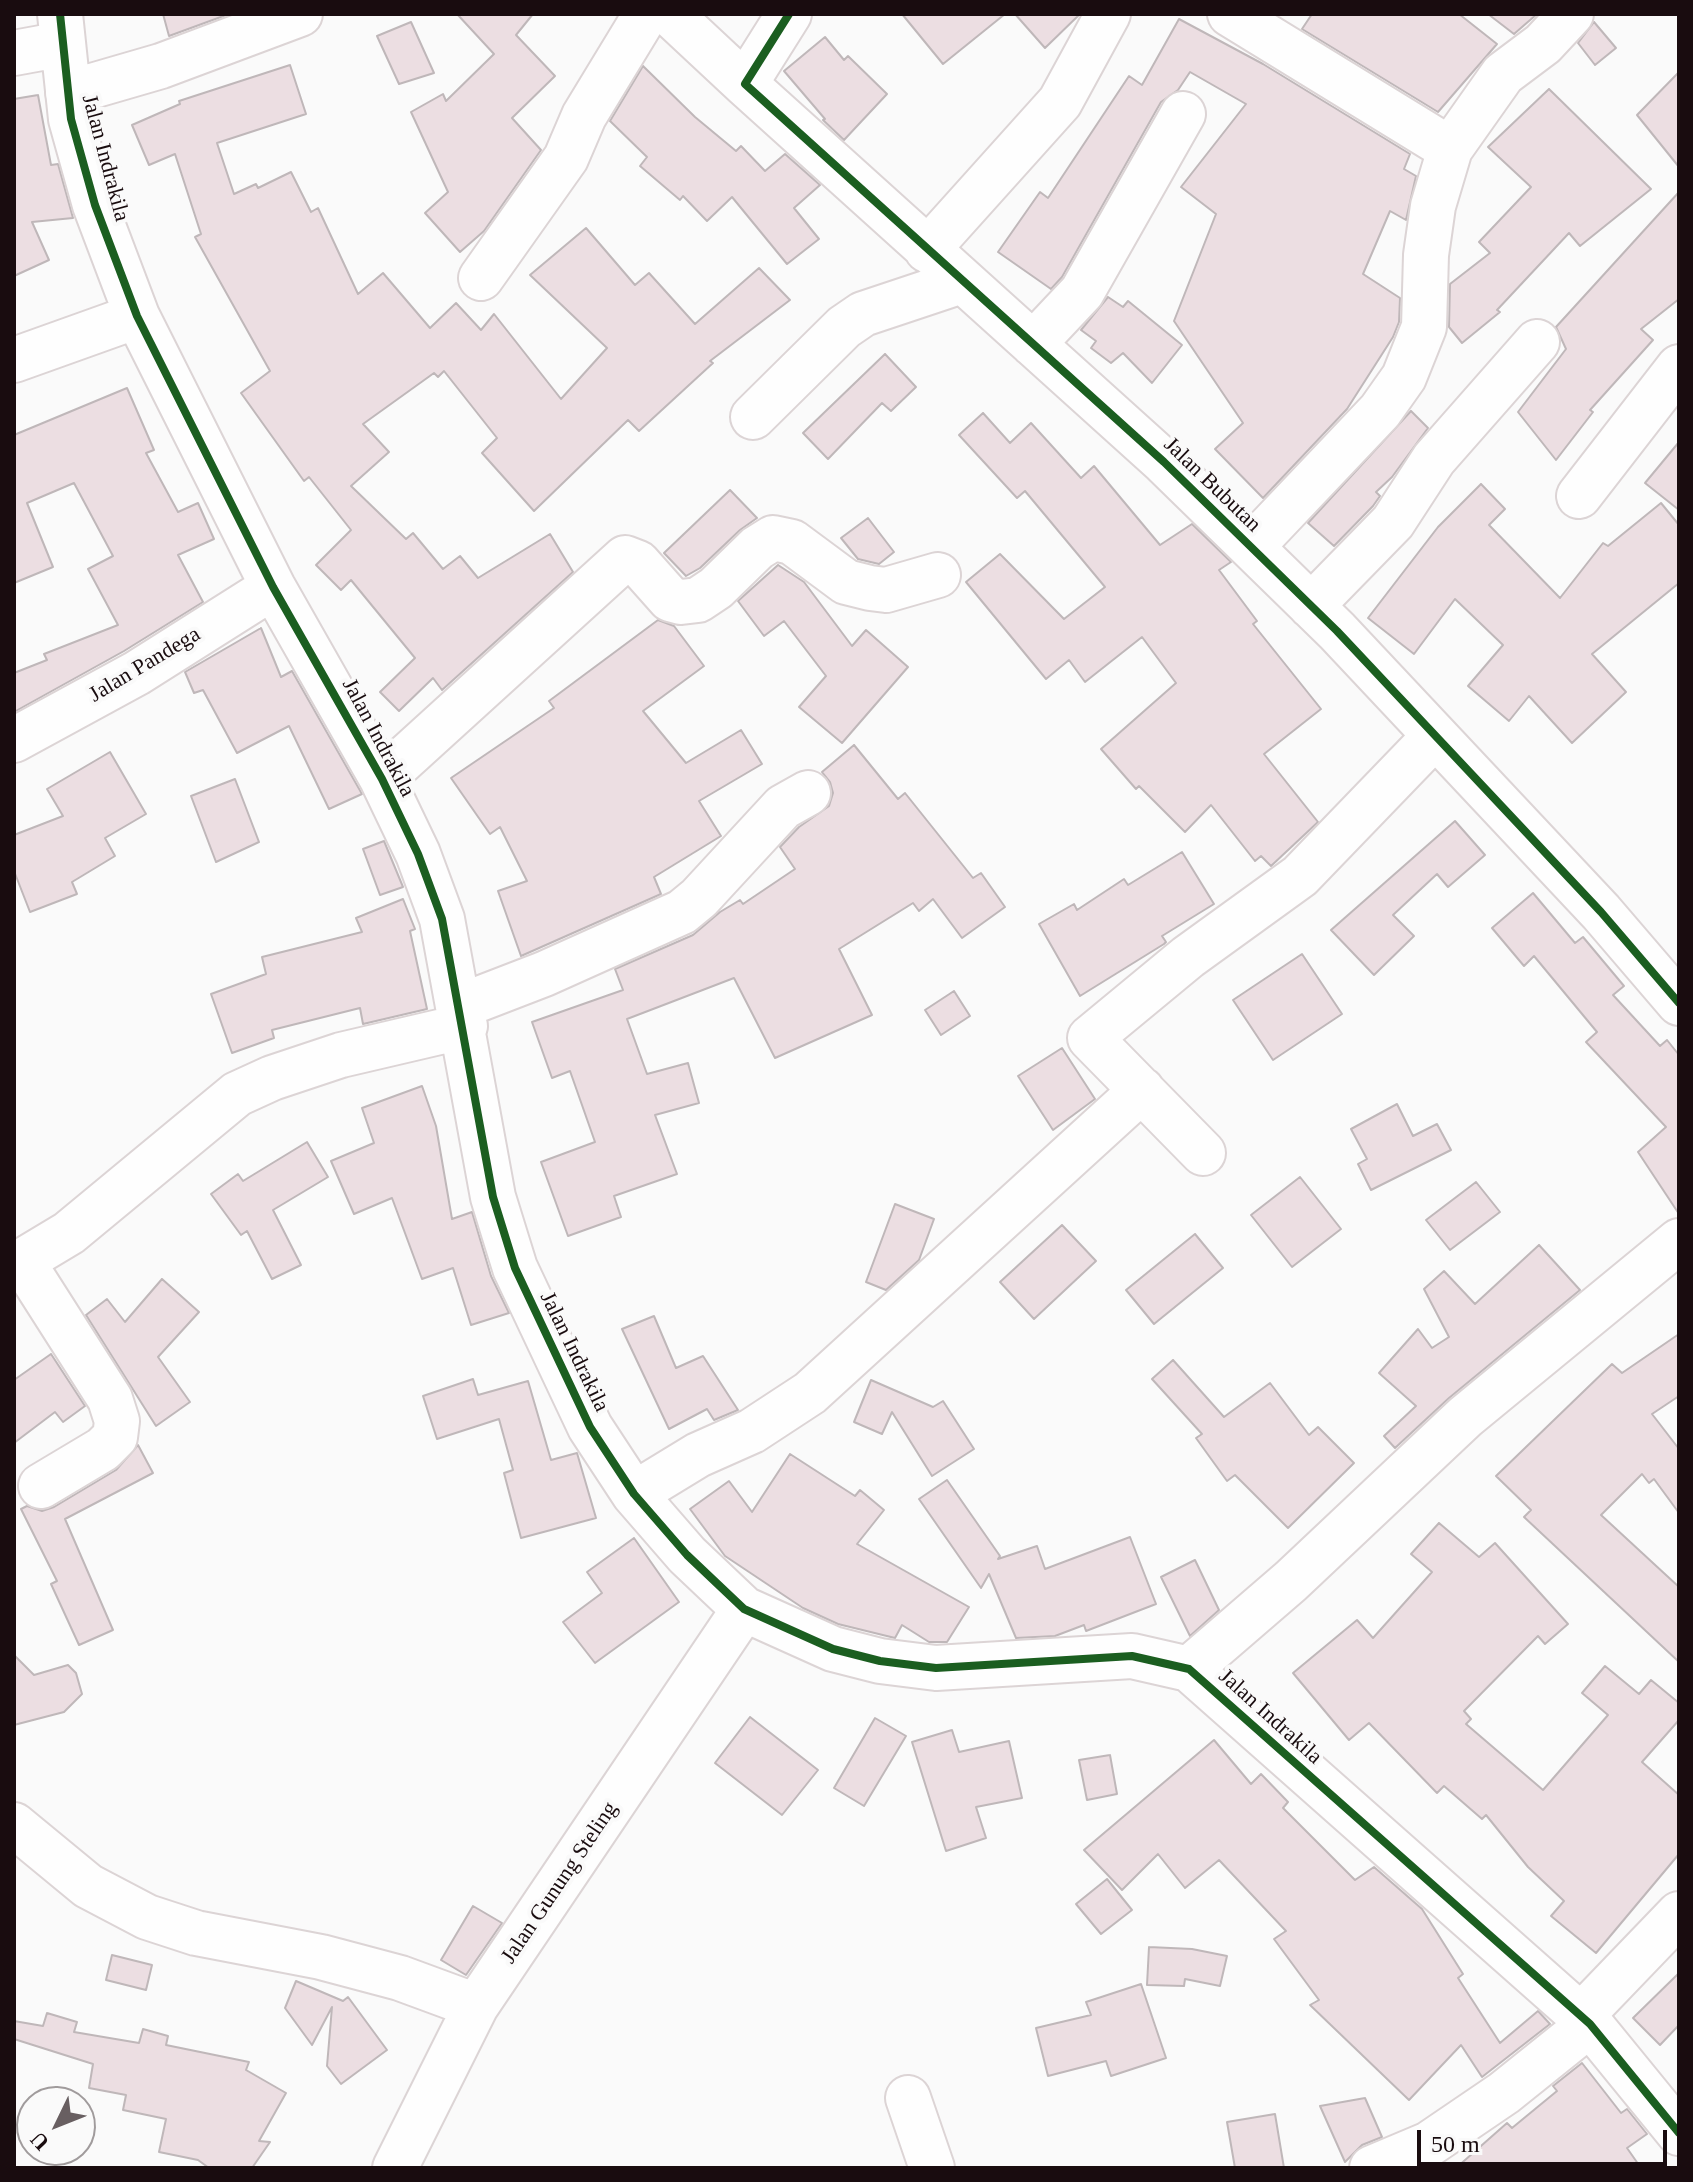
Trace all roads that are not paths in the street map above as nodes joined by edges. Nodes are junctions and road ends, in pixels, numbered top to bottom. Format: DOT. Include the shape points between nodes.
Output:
graph roads {
  1 [pos="300,14"];
  2 [pos="646,14"];
  3 [pos="670,14"];
  4 [pos="789,14"];
  5 [pos="1108,14"];
  6 [pos="1230,14"];
  7 [pos="1571,14"];
  8 [pos="61,29"];
  9 [pos="14,53"];
  10 [pos="745,84"];
  11 [pos="68,93"];
  12 [pos="1183,114"];
  13 [pos="1450,149"];
  14 [pos="927,250"];
  15 [pos="481,278"];
  16 [pos="962,281"];
  17 [pos="137,316"];
  18 [pos="1537,342"];
  19 [pos="1033,344"];
  20 [pos="14,360"];
  21 [pos="1679,367"];
  22 [pos="753,417"];
  23 [pos="1579,496"];
  24 [pos="1251,547"];
  25 [pos="938,575"];
  26 [pos="273,587"];
  27 [pos="1311,606"];
  28 [pos="1435,736"];
  29 [pos="14,740"];
  30 [pos="382,779"];
  31 [pos="808,793"];
  32 [pos="1679,1003"];
  33 [pos="463,1016"];
  34 [pos="1142,1090"];
  35 [pos="1203,1153"];
  36 [pos="1679,1241"];
  37 [pos="18,1264"];
  38 [pos="41,1486"];
  39 [pos="634,1494"];
  40 [pos="744,1609"];
  41 [pos="1189,1669"];
  42 [pos="14,1825"];
  43 [pos="1679,1914"];
  44 [pos="476,2006"];
  45 [pos="1585,2020"];
  46 [pos="908,2098"];
  47 [pos="1679,2133"];
  48 [pos="395,2168"];
  49 [pos="932,2168"];
  50 [pos="1372,2168"];
  1 -- 11 [label="street" via="161,66"];
  2 -- 15 [label="street" via="584,116 566,158"];
  3 -- 10 [label="street, Jalan Bubutan"];
  4 -- 10 [label="street"];
  5 -- 14 [label="street" via="1060,102"];
  6 -- 13 [label="street"];
  7 -- 13 [label="street" via="1503,74"];
  8 -- 9 [label="street"];
  8 -- 11 [label="street, Jalan Indrakila"];
  10 -- 14 [label="street, Jalan Bubutan"];
  11 -- 17 [label="street, Jalan Indrakila" via="95,205"];
  12 -- 19 [label="street" via="1082,292"];
  13 -- 24 [label="street" via="1433,206 1424,327 1404,377 1380,411"];
  14 -- 16 [label="street, Jalan Bubutan"];
  16 -- 19 [label="street, Jalan Bubutan"];
  16 -- 22 [label="street" via="863,314"];
  17 -- 20 [label="street"];
  17 -- 26 [label="street, Jalan Indrakila"];
  18 -- 27 [label="street" via="1434,459 1393,522"];
  19 -- 24 [label="street, Jalan Bubutan"];
  21 -- 23 [label="street"];
  24 -- 27 [label="street, Jalan Bubutan"];
  25 -- 30 [label="street" via="886,590 870,588 846,582 792,542 773,538 716,588 698,600 681,602 670,599 638,563 625,558"];
  26 -- 29 [label="street, Jalan Pandega" via="137,673"];
  26 -- 30 [label="street, Jalan Indrakila"];
  27 -- 28 [label="street, Jalan Bubutan"];
  28 -- 32 [label="street, Jalan Bubutan"];
  28 -- 34 [label="street" via="1300,876 1188,957 1090,1038"];
  30 -- 33 [label="street, Jalan Indrakila" via="442,919"];
  31 -- 33 [label="street" via="783,807 682,912"];
  33 -- 37 [label="street" via="237,1094 69,1233"];
  33 -- 39 [label="street, Jalan Indrakila" via="493,1197 515,1268 590,1427"];
  34 -- 35 [label="street"];
  34 -- 39 [label="street" via="810,1393 752,1431 698,1455"];
  36 -- 41 [label="street" via="1465,1417"];
  37 -- 38 [label="street" via="110,1399 117,1421 115,1437 103,1449"];
  39 -- 40 [label="street, Jalan Indrakila"];
  40 -- 41 [label="street, Jalan Indrakila" via="833,1649 880,1661 991,1667 1132,1656"];
  40 -- 44 [label="street, Jalan Gunung Steling"];
  41 -- 45 [label="street, Jalan Indrakila"];
  42 -- 44 [label="street" via="88,1886 147,1917 196,1933 400,1978"];
  43 -- 45 [label="street"];
  44 -- 48 [label="street, Jalan Gunung Steling"];
  45 -- 47 [label="street, Jalan Indrakila"];
  45 -- 50 [label="street" via="1504,2093 1429,2144"];
  46 -- 49 [label="street"];
}
